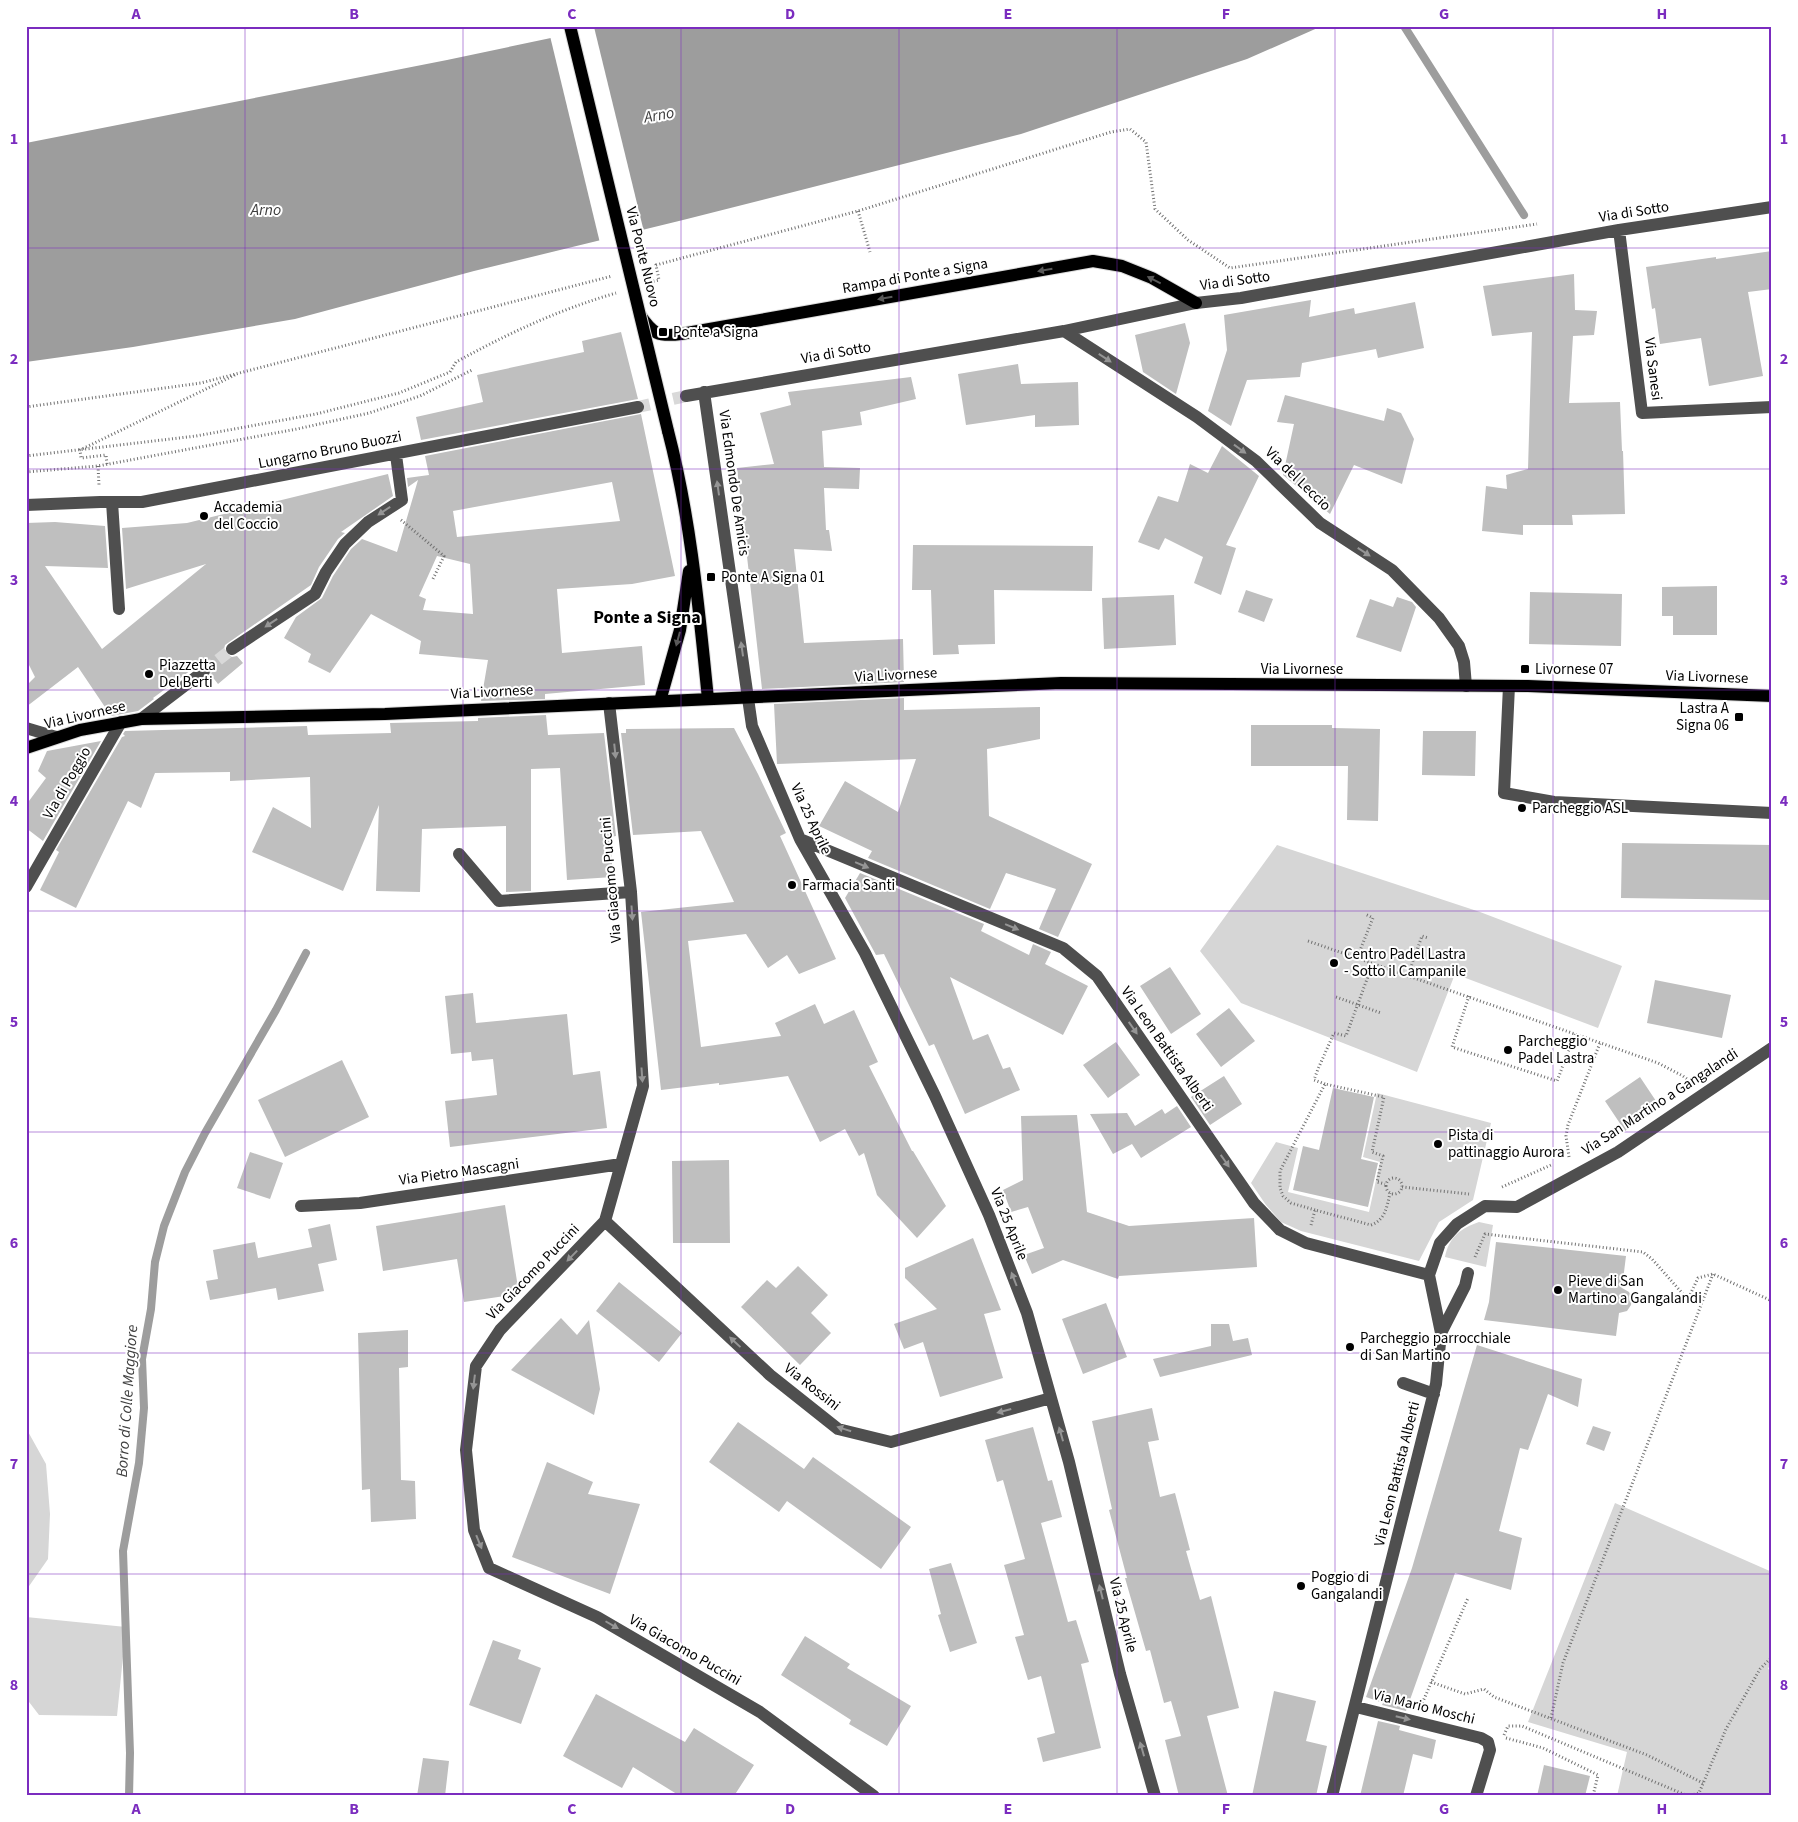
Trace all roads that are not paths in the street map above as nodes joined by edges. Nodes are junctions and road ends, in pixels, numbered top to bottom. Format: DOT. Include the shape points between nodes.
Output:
graph roads {
  1 [pos="570,26"];
  2 [pos="1772,207"];
  3 [pos="1619,230"];
  4 [pos="1196,303"];
  5 [pos="640,315"];
  6 [pos="1064,331"];
  7 [pos="704,392"];
  8 [pos="686,396"];
  9 [pos="638,407"];
  10 [pos="1772,407"];
  11 [pos="396,455"];
  12 [pos="112,502"];
  13 [pos="26,506"];
  14 [pos="692,556"];
  15 [pos="119,610"];
  16 [pos="232,649"];
  17 [pos="204,671"];
  18 [pos="1466,686"];
  19 [pos="1509,686"];
  20 [pos="1772,696"];
  21 [pos="749,697"];
  22 [pos="708,699"];
  23 [pos="660,701"];
  24 [pos="609,703"];
  25 [pos="141,719"];
  26 [pos="121,722"];
  27 [pos="26,728"];
  28 [pos="56,737"];
  29 [pos="26,748"];
  30 [pos="1772,813"];
  31 [pos="800,839"];
  32 [pos="459,854"];
  33 [pos="26,887"];
  34 [pos="630,892"];
  35 [pos="1772,1048"];
  36 [pos="621,1164"];
  37 [pos="300,1206"];
  38 [pos="606,1221"];
  39 [pos="1468,1273"];
  40 [pos="1429,1275"];
  41 [pos="1441,1333"];
  42 [pos="1403,1383"];
  43 [pos="1434,1394"];
  44 [pos="1051,1398"];
  45 [pos="1356,1707"];
  46 [pos="870,1794"];
  47 [pos="1156,1796"];
  48 [pos="1332,1796"];
  49 [pos="1476,1796"];
  1 -- 5 [label="main road, Via Ponte Nuovo, bridge"];
  2 -- 3 [label="street, Via di Sotto"];
  3 -- 4 [label="street, Via di Sotto" via="1240,298"];
  3 -- 10 [label="street, Via Sanesi" via="1642,413"];
  4 -- 5 [label="main road, Rampa di Ponte a Signa, one-way" via="1152,278 1122,266 1093,261 667,336 650,329"];
  4 -- 6 [label="street, Via di Sotto"];
  5 -- 14 [label="main road, Via Ponte Nuovo, bridge" via="677,465"];
  6 -- 7 [label="street, Via di Sotto"];
  6 -- 18 [label="street, Via del Leccio, one-way" via="1197,418 1256,461 1320,523 1392,570 1439,618 1459,646"];
  7 -- 8 [label="street"];
  21 -- 7 [label="street, Via Edmondo De Amicis, one-way"];
  9 -- 11 [label="street, Lungarno Bruno Buozzi"];
  11 -- 12 [label="street, Lungarno Bruno Buozzi" via="142,502"];
  11 -- 16 [label="street, one-way" via="402,500 368,522 346,544 314,594"];
  12 -- 13 [label="street, Lungarno Bruno Buozzi"];
  12 -- 15 [label="street"];
  14 -- 22 [label="main road, Via Ponte Nuovo"];
  14 -- 23 [label="main road, Via Ponte Nuovo, one-way" via="680,630"];
  17 -- 25 [label="street"];
  18 -- 19 [label="main road, Via Livornese"];
  18 -- 21 [label="main road, Via Livornese" via="1061,683"];
  19 -- 20 [label="main road, Via Livornese"];
  19 -- 30 [label="street" via="1504,793 1554,802"];
  21 -- 22 [label="main road, Via Livornese"];
  21 -- 31 [label="street, Via 25 Aprile" via="752,726"];
  22 -- 23 [label="main road, Via Livornese"];
  23 -- 24 [label="main road, Via Livornese"];
  24 -- 25 [label="main road, Via Livornese" via="385,714"];
  24 -- 34 [label="street, Via Giacomo Puccini, one-way"];
  25 -- 26 [label="main road, Via Livornese"];
  26 -- 28 [label="main road, Via Livornese"];
  26 -- 33 [label="street, Via di Poggio"];
  27 -- 28 [label="street"];
  28 -- 29 [label="main road, Via Livornese"];
  31 -- 40 [label="street, Via Leon Battista Alberti, one-way" via="1063,948 1097,976 1254,1202 1280,1230 1306,1243"];
  44 -- 31 [label="street, Via 25 Aprile, one-way" via="1027,1313 989,1215 865,953"];
  32 -- 34 [label="street" via="499,901"];
  34 -- 36 [label="street, Via Giacomo Puccini, one-way" via="643,1086"];
  35 -- 40 [label="street, Via San Martino a Gangalandi" via="1593,1166 1517,1207 1485,1206 1457,1224 1440,1243"];
  36 -- 37 [label="street, Via Pietro Mascagni" via="360,1203"];
  36 -- 38 [label="street, Via Giacomo Puccini"];
  44 -- 38 [label="street, Via Rossini, one-way" via="891,1442 838,1428 770,1375"];
  38 -- 46 [label="street, Via Giacomo Puccini, one-way" via="500,1330 476,1366 466,1450 474,1530 490,1568 597,1617 760,1712"];
  39 -- 41 [label="street, Via Leon Battista Alberti" via="1465,1286"];
  40 -- 41 [label="street, Via Leon Battista Alberti"];
  41 -- 43 [label="street, Via Leon Battista Alberti"];
  42 -- 43 [label="street"];
  43 -- 45 [label="street, Via Leon Battista Alberti"];
  47 -- 44 [label="street, Via 25 Aprile, one-way" via="1120,1674"];
  45 -- 48 [label="street, Via Leon Battista Alberti"];
  45 -- 49 [label="street, Via Mario Moschi, one-way" via="1415,1720 1488,1742 1490,1750"];
}
